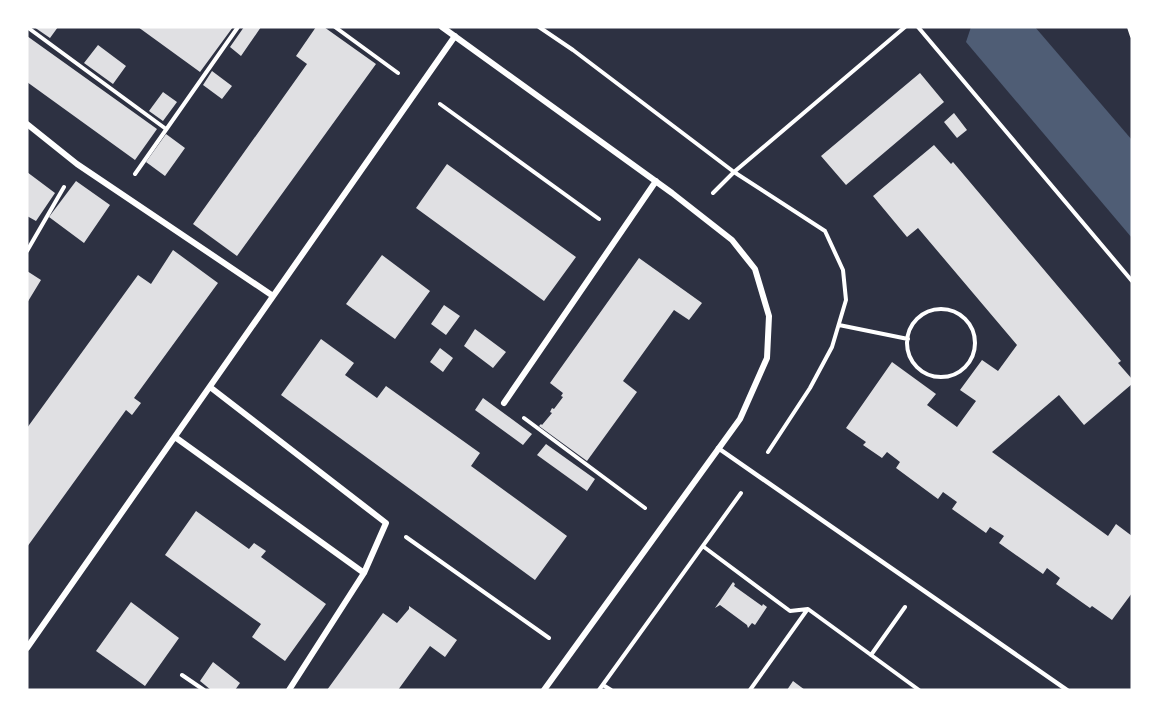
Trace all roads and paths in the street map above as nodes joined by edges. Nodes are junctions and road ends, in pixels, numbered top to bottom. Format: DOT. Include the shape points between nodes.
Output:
graph roads {
  1 [pos="27,27"];
  2 [pos="238,27"];
  3 [pos="335,27"];
  4 [pos="442,27"];
  5 [pos="539,27"];
  6 [pos="905,27"];
  7 [pos="918,27"];
  8 [pos="1129,27"];
  9 [pos="455,36"];
  10 [pos="1132,36"];
  11 [pos="419,88"];
  12 [pos="27,124"];
  13 [pos="166,129"];
  14 [pos="77,164"];
  15 [pos="734,172"];
  16 [pos="656,181"];
  17 [pos="121,193"];
  18 [pos="696,211"];
  19 [pos="621,235"];
  20 [pos="27,251"];
  21 [pos="1132,281"];
  22 [pos="273,296"];
  23 [pos="839,325"];
  24 [pos="908,339"];
  25 [pos="210,387"];
  26 [pos="504,403"];
  27 [pos="175,437"];
  28 [pos="718,448"];
  29 [pos="754,473"];
  30 [pos="386,523"];
  31 [pos="665,523"];
  32 [pos="704,547"];
  33 [pos="364,573"];
  34 [pos="918,588"];
  35 [pos="808,609"];
  36 [pos="27,648"];
  37 [pos="571,653"];
  38 [pos="871,655"];
  39 [pos="182,675"];
  40 [pos="603,685"];
  41 [pos="204,690"];
  42 [pos="289,690"];
  43 [pos="544,690"];
  44 [pos="599,690"];
  45 [pos="611,690"];
  46 [pos="750,690"];
  47 [pos="919,690"];
  48 [pos="1066,690"];
  1 -- 13 [label="path"];
  2 -- 13 [label="path"];
  3 -- 11 [label="path"];
  4 -- 9 [label="street"];
  5 -- 15 [label="path"];
  6 -- 15 [label="path"];
  7 -- 21 [label="path"];
  8 -- 10 [label="path"];
  9 -- 11 [label="street"];
  9 -- 16 [label="street"];
  11 -- 19 [label="path"];
  11 -- 22 [label="street"];
  12 -- 14 [label="street"];
  13 -- 17 [label="path"];
  14 -- 17 [label="street"];
  14 -- 20 [label="path"];
  15 -- 18 [label="path"];
  15 -- 23 [label="path" via="825,231 843,270 846,300"];
  16 -- 18 [label="street"];
  16 -- 19 [label="street"];
  17 -- 22 [label="street"];
  18 -- 28 [label="street" via="732,240 755,269 770,316 767,358 740,419"];
  19 -- 26 [label="street"];
  22 -- 25 [label="street"];
  23 -- 24 [label="path"];
  23 -- 29 [label="path" via="810,388"];
  24 -- 24 [label="path" via="909,356 923,372 933,376 963,369 975,351 976,340 966,318 944,308 922,314 913,322"];
  25 -- 27 [label="street"];
  25 -- 30 [label="street"];
  26 -- 31 [label="path"];
  27 -- 33 [label="street"];
  27 -- 36 [label="street"];
  28 -- 29 [label="lane"];
  28 -- 31 [label="street"];
  29 -- 32 [label="path"];
  29 -- 34 [label="lane"];
  30 -- 33 [label="street"];
  30 -- 37 [label="path"];
  31 -- 37 [label="street"];
  32 -- 35 [label="path" via="790,611"];
  32 -- 40 [label="path"];
  33 -- 42 [label="street"];
  34 -- 38 [label="path"];
  34 -- 48 [label="lane"];
  35 -- 38 [label="path"];
  35 -- 46 [label="path"];
  37 -- 43 [label="street"];
  38 -- 47 [label="path"];
  39 -- 41 [label="path"];
  40 -- 44 [label="path"];
  40 -- 45 [label="path"];
}
